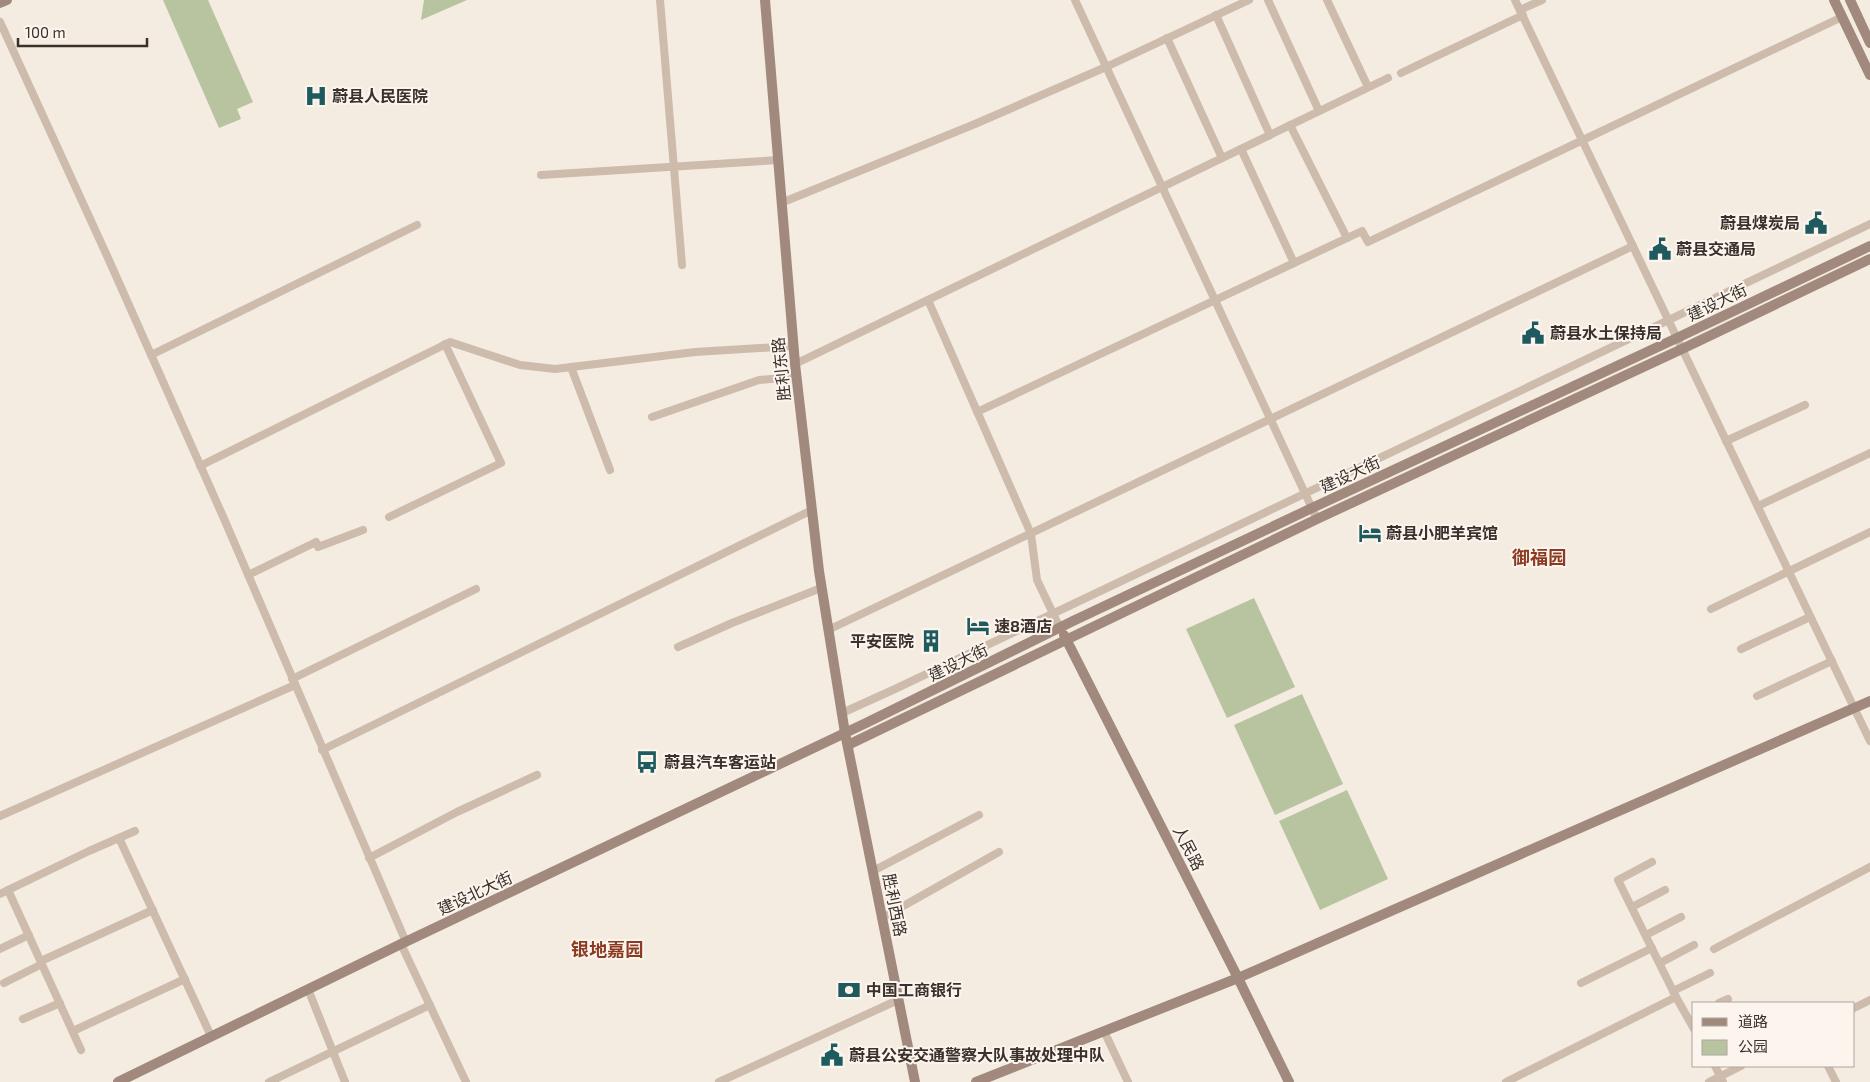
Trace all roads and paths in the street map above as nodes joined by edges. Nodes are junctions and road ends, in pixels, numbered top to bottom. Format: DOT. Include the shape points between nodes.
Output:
graph roads {
  1 [pos="7,0"];
  2 [pos="660,0"];
  3 [pos="764,0"];
  4 [pos="1075,0"];
  5 [pos="1249,0"];
  6 [pos="1268,0"];
  7 [pos="1327,0"];
  8 [pos="1516,0"];
  9 [pos="1542,0"];
  10 [pos="1834,0"];
  11 [pos="1850,0"];
  12 [pos="0,3"];
  13 [pos="1522,13"];
  14 [pos="1216,16"];
  15 [pos="1842,16"];
  16 [pos="0,22"];
  17 [pos="1167,38"];
  18 [pos="1870,42"];
  19 [pos="1106,67"];
  20 [pos="1402,74"];
  21 [pos="1870,74"];
  22 [pos="1388,78"];
  23 [pos="1368,87"];
  24 [pos="1319,111"];
  25 [pos="1290,125"];
  26 [pos="1270,134"];
  27 [pos="1582,140"];
  28 [pos="1241,148"];
  29 [pos="1222,158"];
  30 [pos="778,160"];
  31 [pos="674,167"];
  32 [pos="541,175"];
  33 [pos="1163,186"];
  34 [pos="781,203"];
  35 [pos="1870,224"];
  36 [pos="417,225"];
  37 [pos="1347,238"];
  38 [pos="1633,246"];
  39 [pos="1870,246"];
  40 [pos="1870,259"];
  41 [pos="1294,263"];
  42 [pos="682,265"];
  43 [pos="928,300"];
  44 [pos="1215,300"];
  45 [pos="1669,320"];
  46 [pos="1677,338"];
  47 [pos="445,344"];
  48 [pos="793,346"];
  49 [pos="1682,349"];
  50 [pos="151,354"];
  51 [pos="794,364"];
  52 [pos="571,367"];
  53 [pos="796,377"];
  54 [pos="1805,405"];
  55 [pos="977,412"];
  56 [pos="652,417"];
  57 [pos="1270,418"];
  58 [pos="1726,441"];
  59 [pos="1870,453"];
  60 [pos="200,466"];
  61 [pos="610,470"];
  62 [pos="1305,494"];
  63 [pos="1758,506"];
  64 [pos="1312,508"];
  65 [pos="812,510"];
  66 [pos="389,517"];
  67 [pos="1317,519"];
  68 [pos="363,530"];
  69 [pos="1870,532"];
  70 [pos="1031,534"];
  71 [pos="1788,571"];
  72 [pos="248,575"];
  73 [pos="476,588"];
  74 [pos="821,588"];
  75 [pos="1711,609"];
  76 [pos="1054,614"];
  77 [pos="1810,617"];
  78 [pos="1060,628"];
  79 [pos="828,630"];
  80 [pos="1066,640"];
  81 [pos="678,647"];
  82 [pos="1741,649"];
  83 [pos="1832,661"];
  84 [pos="293,682"];
  85 [pos="1757,696"];
  86 [pos="1870,701"];
  87 [pos="1854,708"];
  88 [pos="842,713"];
  89 [pos="845,733"];
  90 [pos="1870,741"];
  91 [pos="848,745"];
  92 [pos="322,750"];
  93 [pos="537,775"];
  94 [pos="979,814"];
  95 [pos="0,816"];
  96 [pos="136,831"];
  97 [pos="119,838"];
  98 [pos="999,852"];
  99 [pos="369,858"];
  100 [pos="1652,862"];
  101 [pos="1870,867"];
  102 [pos="873,871"];
  103 [pos="8,890"];
  104 [pos="1665,890"];
  105 [pos="0,894"];
  106 [pos="1632,907"];
  107 [pos="153,910"];
  108 [pos="1681,917"];
  109 [pos="882,918"];
  110 [pos="29,935"];
  111 [pos="1646,935"];
  112 [pos="404,943"];
  113 [pos="1694,945"];
  114 [pos="1652,948"];
  115 [pos="0,949"];
  116 [pos="1714,949"];
  117 [pos="42,963"];
  118 [pos="1660,964"];
  119 [pos="1710,973"];
  120 [pos="185,978"];
  121 [pos="1238,978"];
  122 [pos="4,983"];
  123 [pos="1581,983"];
  124 [pos="308,989"];
  125 [pos="1674,994"];
  126 [pos="1728,999"];
  127 [pos="898,1000"];
  128 [pos="1870,1000"];
  129 [pos="1721,1002"];
  130 [pos="60,1003"];
  131 [pos="430,1005"];
  132 [pos="1855,1008"];
  133 [pos="1691,1017"];
  134 [pos="23,1019"];
  135 [pos="73,1031"];
  136 [pos="1104,1031"];
  137 [pos="212,1036"];
  138 [pos="81,1050"];
  139 [pos="332,1052"];
  140 [pos="1716,1067"];
  141 [pos="1740,1067"];
  142 [pos="1828,1067"];
  143 [pos="1722,1079"];
  144 [pos="118,1082"];
  145 [pos="269,1082"];
  146 [pos="345,1082"];
  147 [pos="466,1082"];
  148 [pos="719,1082"];
  149 [pos="915,1082"];
  150 [pos="976,1082"];
  151 [pos="1128,1082"];
  152 [pos="1289,1082"];
  153 [pos="1506,1082"];
  154 [pos="1709,1082"];
  155 [pos="1836,1082"];
  1 -- 12 [label="main road"];
  2 -- 31 [label="street"];
  3 -- 30 [label="main road, 胜利东路"];
  4 -- 19 [label="street"];
  5 -- 14 [label="street"];
  6 -- 24 [label="street"];
  7 -- 23 [label="street"];
  8 -- 13 [label="street"];
  9 -- 13 [label="street"];
  10 -- 15 [label="main road"];
  11 -- 18 [label="main road"];
  13 -- 20 [label="street"];
  13 -- 27 [label="street"];
  14 -- 17 [label="street"];
  14 -- 26 [label="street"];
  15 -- 21 [label="main road"];
  15 -- 27 [label="street"];
  16 -- 50 [label="street"];
  17 -- 19 [label="street"];
  17 -- 29 [label="street"];
  19 -- 33 [label="street"];
  19 -- 34 [label="street"];
  22 -- 23 [label="street"];
  23 -- 24 [label="street"];
  24 -- 25 [label="street"];
  25 -- 26 [label="street"];
  25 -- 37 [label="street"];
  26 -- 28 [label="street"];
  27 -- 37 [label="street" via="1368,242 1362,231"];
  27 -- 38 [label="street"];
  28 -- 29 [label="street"];
  28 -- 41 [label="street"];
  29 -- 33 [label="street"];
  30 -- 31 [label="street"];
  30 -- 34 [label="main road, 胜利东路"];
  31 -- 32 [label="street"];
  31 -- 42 [label="street"];
  33 -- 43 [label="street"];
  33 -- 44 [label="street"];
  34 -- 48 [label="main road, 胜利东路"];
  35 -- 45 [label="street"];
  36 -- 50 [label="street"];
  37 -- 41 [label="street"];
  38 -- 45 [label="street"];
  38 -- 57 [label="street"];
  39 -- 46 [label="main road, 建设大街"];
  40 -- 49 [label="main road, 建设大街"];
  41 -- 44 [label="street"];
  43 -- 51 [label="street"];
  43 -- 55 [label="street"];
  44 -- 55 [label="street"];
  44 -- 57 [label="street"];
  45 -- 46 [label="street"];
  45 -- 62 [label="street"];
  46 -- 49 [label="street"];
  46 -- 64 [label="main road, 建设大街"];
  47 -- 52 [label="street" via="450,342 520,364 555,369"];
  47 -- 60 [label="street"];
  47 -- 66 [label="street" via="501,463"];
  48 -- 51 [label="main road, 胜利东路"];
  48 -- 52 [label="street" via="695,352"];
  49 -- 58 [label="street"];
  49 -- 67 [label="main road, 建设大街"];
  50 -- 60 [label="street"];
  51 -- 53 [label="main road, 胜利东路"];
  52 -- 61 [label="street"];
  53 -- 56 [label="street" via="759,380"];
  53 -- 65 [label="main road, 胜利东路"];
  54 -- 58 [label="street"];
  55 -- 70 [label="street"];
  57 -- 62 [label="street"];
  57 -- 70 [label="street"];
  58 -- 63 [label="street"];
  59 -- 63 [label="street"];
  60 -- 72 [label="street"];
  62 -- 64 [label="street"];
  62 -- 76 [label="street"];
  63 -- 71 [label="street"];
  64 -- 67 [label="street"];
  64 -- 78 [label="main road, 建设大街"];
  65 -- 74 [label="main road, 胜利东路"];
  65 -- 92 [label="street"];
  67 -- 80 [label="main road, 建设大街"];
  68 -- 72 [label="street" via="318,547 316,542"];
  69 -- 71 [label="street"];
  70 -- 76 [label="street" via="1038,580"];
  70 -- 79 [label="street"];
  71 -- 75 [label="street"];
  71 -- 77 [label="street"];
  72 -- 84 [label="street"];
  73 -- 84 [label="street"];
  74 -- 79 [label="main road, 胜利东路"];
  74 -- 81 [label="street"];
  76 -- 78 [label="street"];
  76 -- 88 [label="street"];
  77 -- 82 [label="street"];
  77 -- 83 [label="street"];
  78 -- 80 [label="main road, 人民路"];
  78 -- 89 [label="main road, 建设大街"];
  79 -- 88 [label="main road, 胜利东路"];
  80 -- 91 [label="main road, 建设大街"];
  80 -- 121 [label="main road, 人民路"];
  83 -- 85 [label="street"];
  83 -- 87 [label="street"];
  84 -- 92 [label="street"];
  84 -- 95 [label="street"];
  86 -- 87 [label="main road"];
  87 -- 90 [label="street"];
  87 -- 121 [label="main road"];
  88 -- 89 [label="main road, 胜利东路"];
  89 -- 91 [label="main road, 胜利西路"];
  89 -- 112 [label="main road, 建设北大街"];
  91 -- 102 [label="main road, 胜利西路"];
  92 -- 99 [label="street"];
  93 -- 99 [label="street" via="456,812"];
  94 -- 102 [label="street"];
  96 -- 97 [label="street"];
  97 -- 103 [label="street"];
  97 -- 107 [label="street"];
  98 -- 109 [label="street"];
  99 -- 112 [label="street"];
  100 -- 106 [label="street" via="1618,880"];
  101 -- 116 [label="street"];
  102 -- 109 [label="main road, 胜利西路"];
  103 -- 105 [label="street"];
  103 -- 110 [label="street"];
  104 -- 106 [label="street"];
  106 -- 111 [label="street"];
  107 -- 117 [label="street"];
  107 -- 120 [label="street"];
  108 -- 111 [label="street"];
  109 -- 127 [label="main road, 胜利西路"];
  110 -- 115 [label="street"];
  110 -- 117 [label="street"];
  111 -- 114 [label="street"];
  112 -- 124 [label="main road, 建设北大街"];
  112 -- 131 [label="street"];
  113 -- 118 [label="street"];
  114 -- 118 [label="street"];
  114 -- 123 [label="street"];
  117 -- 122 [label="street"];
  117 -- 130 [label="street"];
  118 -- 125 [label="street"];
  119 -- 125 [label="street"];
  120 -- 135 [label="street"];
  120 -- 137 [label="street"];
  121 -- 136 [label="main road"];
  121 -- 152 [label="main road, 人民路"];
  124 -- 137 [label="main road, 建设北大街"];
  124 -- 139 [label="street"];
  125 -- 133 [label="street"];
  125 -- 153 [label="street"];
  126 -- 129 [label="street"];
  127 -- 148 [label="street"];
  127 -- 149 [label="main road, 胜利西路"];
  128 -- 132 [label="street"];
  130 -- 134 [label="street"];
  130 -- 135 [label="street"];
  131 -- 139 [label="street"];
  131 -- 147 [label="street"];
  135 -- 138 [label="street"];
  136 -- 150 [label="main road"];
  136 -- 151 [label="street"];
  137 -- 144 [label="main road, 建设北大街"];
  139 -- 145 [label="street"];
  139 -- 146 [label="street"];
  140 -- 143 [label="street"];
  141 -- 143 [label="street"];
  142 -- 155 [label="street"];
  143 -- 154 [label="street"];
}
